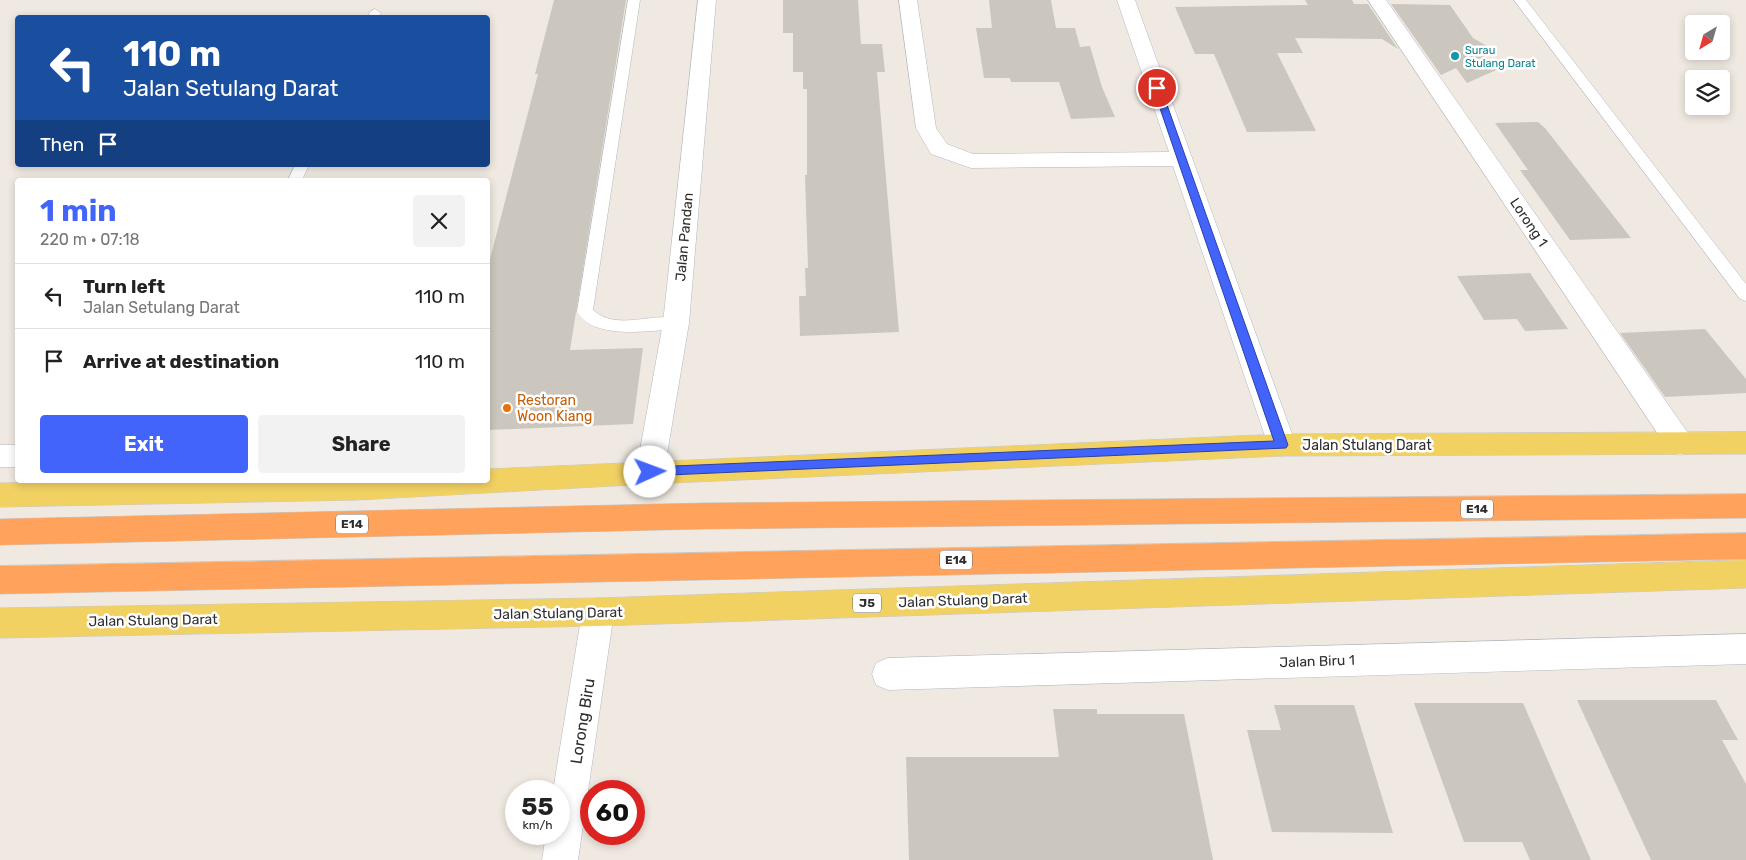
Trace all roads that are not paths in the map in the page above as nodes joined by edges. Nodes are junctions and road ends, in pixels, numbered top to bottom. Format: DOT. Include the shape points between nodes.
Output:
graph roads {
  1 [pos="634,0"];
  2 [pos="707,0"];
  3 [pos="908,0"];
  4 [pos="1126,0"];
  5 [pos="1377,0"];
  6 [pos="1520,0"];
  7 [pos="1182,159"];
  8 [pos="1746,295"];
  9 [pos="676,323"];
  10 [pos="1746,443"];
  11 [pos="1680,444"];
  12 [pos="1282,445"];
  13 [pos="0,456"];
  14 [pos="15,456"];
  15 [pos="650,472"];
  16 [pos="490,481"];
  17 [pos="449,483"];
  18 [pos="139,486"];
  19 [pos="0,495"];
  20 [pos="1746,506"];
  21 [pos="0,532"];
  22 [pos="1746,546"];
  23 [pos="1746,574"];
  24 [pos="0,580"];
  25 [pos="598,612"];
  26 [pos="0,623"];
  27 [pos="1746,649"];
  28 [pos="888,674"];
  29 [pos="560,860"];
  1 -- 9 [label="lane" via="585,312 590,320 607,325"];
  2 -- 9 [label="street, Jalan Pandan"];
  3 -- 7 [label="street" via="926,128 940,149 971,161"];
  4 -- 7 [label="street"];
  5 -- 11 [label="street, Lorong 1"];
  6 -- 8 [label="lane"];
  7 -- 12 [label="street"];
  9 -- 15 [label="street, Jalan Pandan"];
  10 -- 11 [label="main road, Jalan Stulang Darat"];
  11 -- 12 [label="main road, Jalan Stulang Darat"];
  12 -- 15 [label="main road, Jalan Stulang Darat"];
  13 -- 14 [label="street"];
  15 -- 16 [label="main road, Jalan Stulang Darat"];
  17 -- 18 [label="main road, Jalan Stulang Darat" via="357,488"];
  18 -- 19 [label="main road, Jalan Stulang Darat"];
  20 -- 21 [label="highway, E14" via="713,516"];
  22 -- 24 [label="highway, E14"];
  23 -- 25 [label="main road, Jalan Stulang Darat / J5"];
  25 -- 26 [label="main road, Jalan Stulang Darat / J5"];
  25 -- 29 [label="street, Lorong Biru"];
  27 -- 28 [label="street, Jalan Biru 1"];
}
